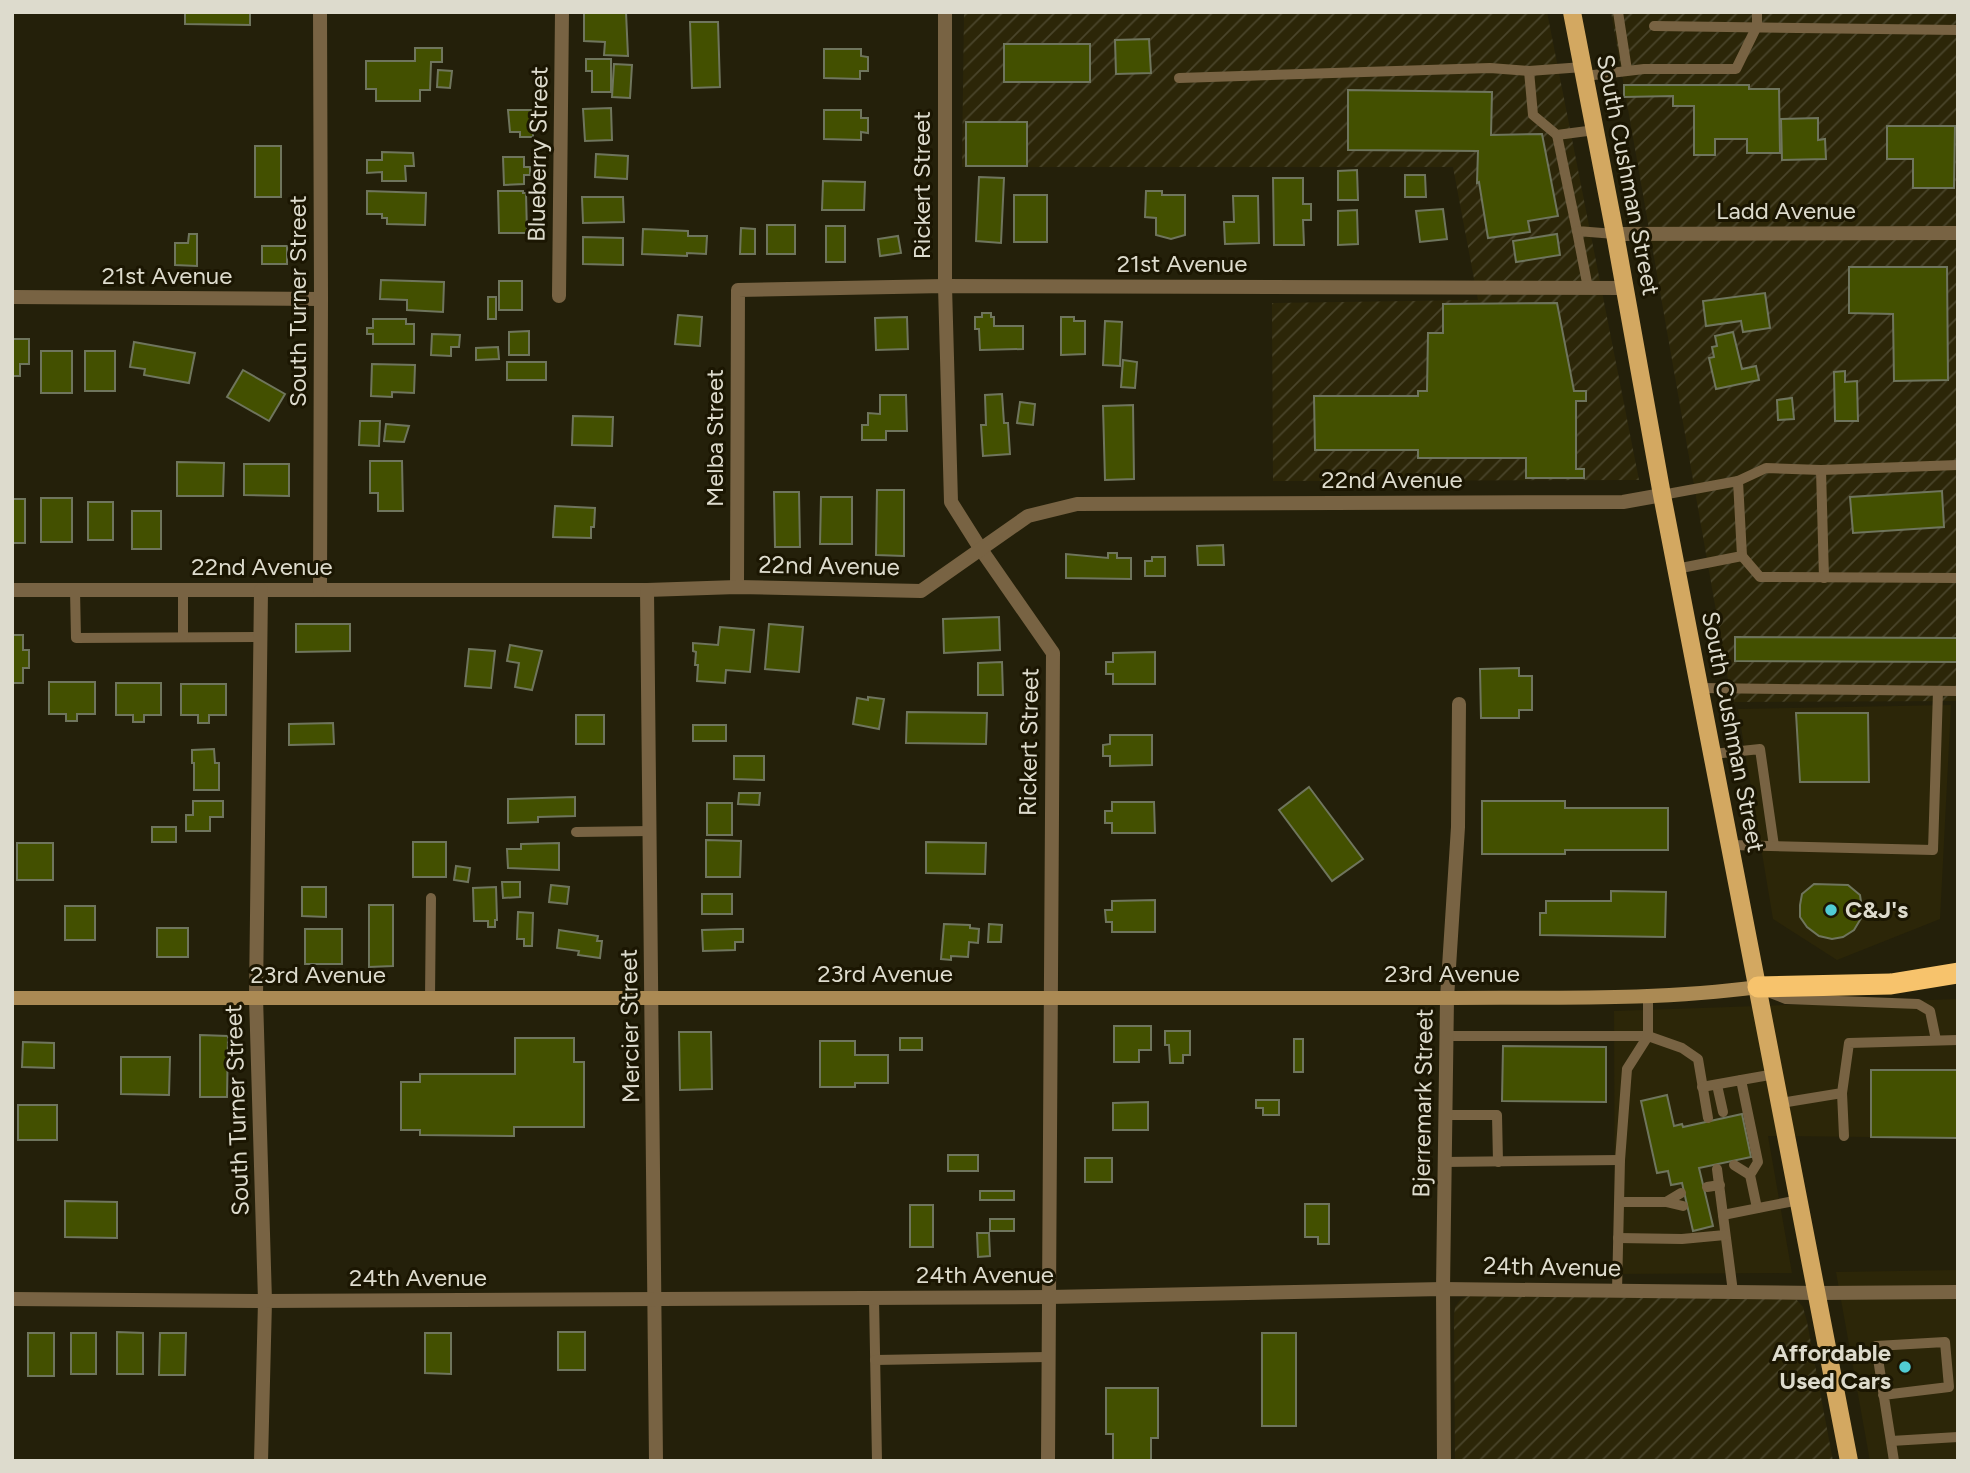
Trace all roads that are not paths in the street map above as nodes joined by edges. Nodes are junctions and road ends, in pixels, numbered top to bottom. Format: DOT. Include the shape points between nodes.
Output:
graph roads {
  1 [pos="320,12"];
  2 [pos="562,12"];
  3 [pos="944,12"];
  4 [pos="1572,12"];
  5 [pos="1618,12"];
  6 [pos="1758,12"];
  7 [pos="1654,26"];
  8 [pos="1757,26"];
  9 [pos="1958,30"];
  10 [pos="1627,70"];
  11 [pos="1529,71"];
  12 [pos="1584,72"];
  13 [pos="1179,78"];
  14 [pos="1595,130"];
  15 [pos="1557,135"];
  16 [pos="1577,231"];
  17 [pos="1958,233"];
  18 [pos="1615,234"];
  19 [pos="945,286"];
  20 [pos="1588,288"];
  21 [pos="1625,288"];
  22 [pos="738,290"];
  23 [pos="559,296"];
  24 [pos="12,297"];
  25 [pos="321,299"];
  26 [pos="1958,465"];
  27 [pos="1821,470"];
  28 [pos="1738,481"];
  29 [pos="1662,495"];
  30 [pos="980,548"];
  31 [pos="1742,556"];
  32 [pos="1676,569"];
  33 [pos="1824,578"];
  34 [pos="1958,578"];
  35 [pos="737,587"];
  36 [pos="12,590"];
  37 [pos="75,590"];
  38 [pos="183,590"];
  39 [pos="261,590"];
  40 [pos="320,590"];
  41 [pos="647,590"];
  42 [pos="183,637"];
  43 [pos="260,637"];
  44 [pos="1700,688"];
  45 [pos="1938,691"];
  46 [pos="1958,691"];
  47 [pos="1460,704"];
  48 [pos="1713,754"];
  49 [pos="651,831"];
  50 [pos="576,832"];
  51 [pos="1731,845"];
  52 [pos="1774,846"];
  53 [pos="431,898"];
  54 [pos="1958,973"];
  55 [pos="1758,988"];
  56 [pos="1648,995"];
  57 [pos="1049,996"];
  58 [pos="256,997"];
  59 [pos="12,998"];
  60 [pos="430,998"];
  61 [pos="653,998"];
  62 [pos="1447,998"];
  63 [pos="1446,1036"];
  64 [pos="1648,1036"];
  65 [pos="1936,1040"];
  66 [pos="1958,1040"];
  67 [pos="1775,1073"];
  68 [pos="1741,1080"];
  69 [pos="1717,1085"];
  70 [pos="1703,1087"];
  71 [pos="1842,1093"];
  72 [pos="1781,1103"];
  73 [pos="1723,1112"];
  74 [pos="1445,1115"];
  75 [pos="1708,1118"];
  76 [pos="1843,1136"];
  77 [pos="1620,1160"];
  78 [pos="1498,1161"];
  79 [pos="1444,1163"];
  80 [pos="1734,1165"];
  81 [pos="1717,1169"];
  82 [pos="1750,1175"];
  83 [pos="1720,1185"];
  84 [pos="1707,1187"];
  85 [pos="1681,1193"];
  86 [pos="1722,1200"];
  87 [pos="1800,1200"];
  88 [pos="1620,1202"];
  89 [pos="1666,1202"];
  90 [pos="1710,1202"];
  91 [pos="1683,1206"];
  92 [pos="1757,1208"];
  93 [pos="1723,1215"];
  94 [pos="1725,1235"];
  95 [pos="1618,1238"];
  96 [pos="1443,1289"];
  97 [pos="1617,1291"];
  98 [pos="1733,1292"];
  99 [pos="1818,1293"];
  100 [pos="1958,1293"];
  101 [pos="1049,1297"];
  102 [pos="874,1298"];
  103 [pos="12,1299"];
  104 [pos="656,1299"];
  105 [pos="265,1301"];
  106 [pos="1048,1357"];
  107 [pos="875,1360"];
  108 [pos="1884,1395"];
  109 [pos="1958,1437"];
  110 [pos="1891,1441"];
  111 [pos="261,1461"];
  112 [pos="656,1461"];
  113 [pos="877,1461"];
  114 [pos="1048,1461"];
  115 [pos="1444,1461"];
  116 [pos="1849,1461"];
  117 [pos="1894,1461"];
  1 -- 25 [label="street, South Turner Street"];
  2 -- 23 [label="street, Blueberry Street"];
  3 -- 19 [label="street, Rickert Street"];
  4 -- 12 [label="main road, South Cushman Street"];
  5 -- 10 [label="lane"];
  6 -- 8 [label="lane"];
  7 -- 8 [label="lane"];
  8 -- 9 [label="lane"];
  8 -- 10 [label="lane" via="1736,69"];
  10 -- 12 [label="lane"];
  11 -- 12 [label="lane"];
  11 -- 13 [label="lane" via="1490,68"];
  11 -- 15 [label="lane" via="1533,115"];
  12 -- 14 [label="main road, South Cushman Street"];
  14 -- 15 [label="lane"];
  14 -- 18 [label="main road, South Cushman Street"];
  15 -- 16 [label="lane"];
  16 -- 18 [label="lane"];
  16 -- 20 [label="lane"];
  17 -- 18 [label="street, Ladd Avenue"];
  18 -- 21 [label="main road, South Cushman Street"];
  19 -- 20 [label="street, 21st Avenue"];
  19 -- 22 [label="street, 21st Avenue"];
  19 -- 30 [label="street, Rickert Street" via="951,502"];
  20 -- 21 [label="street, 21st Avenue"];
  21 -- 29 [label="main road, South Cushman Street"];
  22 -- 35 [label="street, Melba Street"];
  24 -- 25 [label="street, 21st Avenue"];
  25 -- 40 [label="street, South Turner Street"];
  26 -- 27 [label="lane"];
  27 -- 28 [label="lane" via="1766,468"];
  27 -- 33 [label="lane"];
  28 -- 29 [label="lane"];
  28 -- 31 [label="lane"];
  29 -- 30 [label="street, 22nd Avenue" via="1623,502 1077,504 1028,516"];
  29 -- 32 [label="main road, South Cushman Street"];
  30 -- 35 [label="street, 22nd Avenue" via="921,591"];
  30 -- 57 [label="street, Rickert Street" via="1053,653"];
  31 -- 32 [label="lane"];
  31 -- 33 [label="lane" via="1760,577"];
  32 -- 44 [label="main road, South Cushman Street"];
  33 -- 34 [label="lane"];
  35 -- 41 [label="street, 22nd Avenue"];
  36 -- 37 [label="street, 22nd Avenue"];
  37 -- 38 [label="street, 22nd Avenue"];
  37 -- 42 [label="lane" via="76,638"];
  38 -- 39 [label="street, 22nd Avenue"];
  38 -- 42 [label="lane"];
  39 -- 40 [label="street, 22nd Avenue"];
  39 -- 43 [label="street, South Turner Street"];
  40 -- 41 [label="street, 22nd Avenue"];
  41 -- 49 [label="street, Mercier Street"];
  42 -- 43 [label="lane"];
  43 -- 58 [label="street, South Turner Street"];
  44 -- 45 [label="lane"];
  44 -- 48 [label="main road, South Cushman Street"];
  45 -- 46 [label="lane"];
  45 -- 52 [label="lane" via="1933,850"];
  47 -- 62 [label="street, Bjerremark Street"];
  48 -- 51 [label="main road, South Cushman Street"];
  48 -- 52 [label="lane" via="1759,749"];
  49 -- 50 [label="lane"];
  49 -- 61 [label="street, Mercier Street"];
  51 -- 52 [label="lane"];
  51 -- 55 [label="main road, South Cushman Street"];
  53 -- 60 [label="lane"];
  54 -- 55 [label="highway" via="1891,984"];
  55 -- 56 [label="street, 23rd Avenue"];
  55 -- 65 [label="lane" via="1786,999 1918,1004 1930,1011"];
  55 -- 67 [label="main road, South Cushman Street"];
  56 -- 62 [label="street, 23rd Avenue"];
  56 -- 64 [label="lane"];
  57 -- 61 [label="street, 23rd Avenue"];
  57 -- 62 [label="street, 23rd Avenue"];
  57 -- 101 [label="street, Rickert Street"];
  58 -- 59 [label="street, 23rd Avenue"];
  58 -- 60 [label="street, 23rd Avenue"];
  58 -- 105 [label="street, South Turner Street"];
  60 -- 61 [label="street, 23rd Avenue"];
  61 -- 104 [label="street, Mercier Street"];
  62 -- 63 [label="street, Bjerremark Street"];
  63 -- 64 [label="lane"];
  63 -- 74 [label="street, Bjerremark Street"];
  64 -- 70 [label="lane" via="1698,1059"];
  64 -- 77 [label="lane" via="1627,1069"];
  65 -- 66 [label="lane"];
  65 -- 71 [label="lane" via="1849,1043"];
  67 -- 68 [label="lane"];
  67 -- 72 [label="main road, South Cushman Street"];
  68 -- 69 [label="lane"];
  68 -- 82 [label="lane" via="1758,1162"];
  69 -- 70 [label="lane"];
  69 -- 73 [label="lane"];
  70 -- 75 [label="lane"];
  71 -- 72 [label="lane"];
  71 -- 76 [label="lane"];
  72 -- 87 [label="main road, South Cushman Street"];
  74 -- 78 [label="lane" via="1497,1115"];
  74 -- 79 [label="street, Bjerremark Street"];
  77 -- 78 [label="lane"];
  77 -- 88 [label="lane"];
  78 -- 79 [label="lane"];
  79 -- 96 [label="street, Bjerremark Street"];
  80 -- 82 [label="lane"];
  81 -- 83 [label="lane"];
  82 -- 92 [label="lane"];
  83 -- 84 [label="lane"];
  83 -- 86 [label="lane"];
  85 -- 89 [label="lane"];
  86 -- 90 [label="lane"];
  86 -- 93 [label="lane"];
  87 -- 92 [label="lane"];
  87 -- 99 [label="main road, South Cushman Street"];
  88 -- 89 [label="lane"];
  88 -- 95 [label="lane"];
  89 -- 91 [label="lane"];
  92 -- 93 [label="lane"];
  93 -- 94 [label="lane"];
  94 -- 95 [label="lane"];
  94 -- 98 [label="lane"];
  95 -- 97 [label="lane"];
  96 -- 97 [label="street, 24th Avenue"];
  96 -- 101 [label="street, 24th Avenue"];
  96 -- 115 [label="street, Bjerremark Street"];
  97 -- 98 [label="street, 24th Avenue"];
  98 -- 99 [label="street, 24th Avenue"];
  99 -- 100 [label="street, 24th Avenue"];
  99 -- 116 [label="main road, South Cushman Street"];
  101 -- 102 [label="street, 24th Avenue"];
  101 -- 106 [label="street, Rickert Street"];
  102 -- 104 [label="street, 24th Avenue"];
  102 -- 107 [label="lane"];
  103 -- 105 [label="street, 24th Avenue"];
  104 -- 105 [label="street, 24th Avenue"];
  104 -- 112 [label="street, Mercier Street"];
  105 -- 111 [label="street, South Turner Street"];
  106 -- 107 [label="lane"];
  106 -- 114 [label="street, Rickert Street"];
  107 -- 113 [label="lane"];
  108 -- 108 [label="lane" via="1876,1346 1945,1342 1949,1387"];
  108 -- 110 [label="lane"];
  109 -- 110 [label="lane"];
  110 -- 117 [label="lane"];
}
